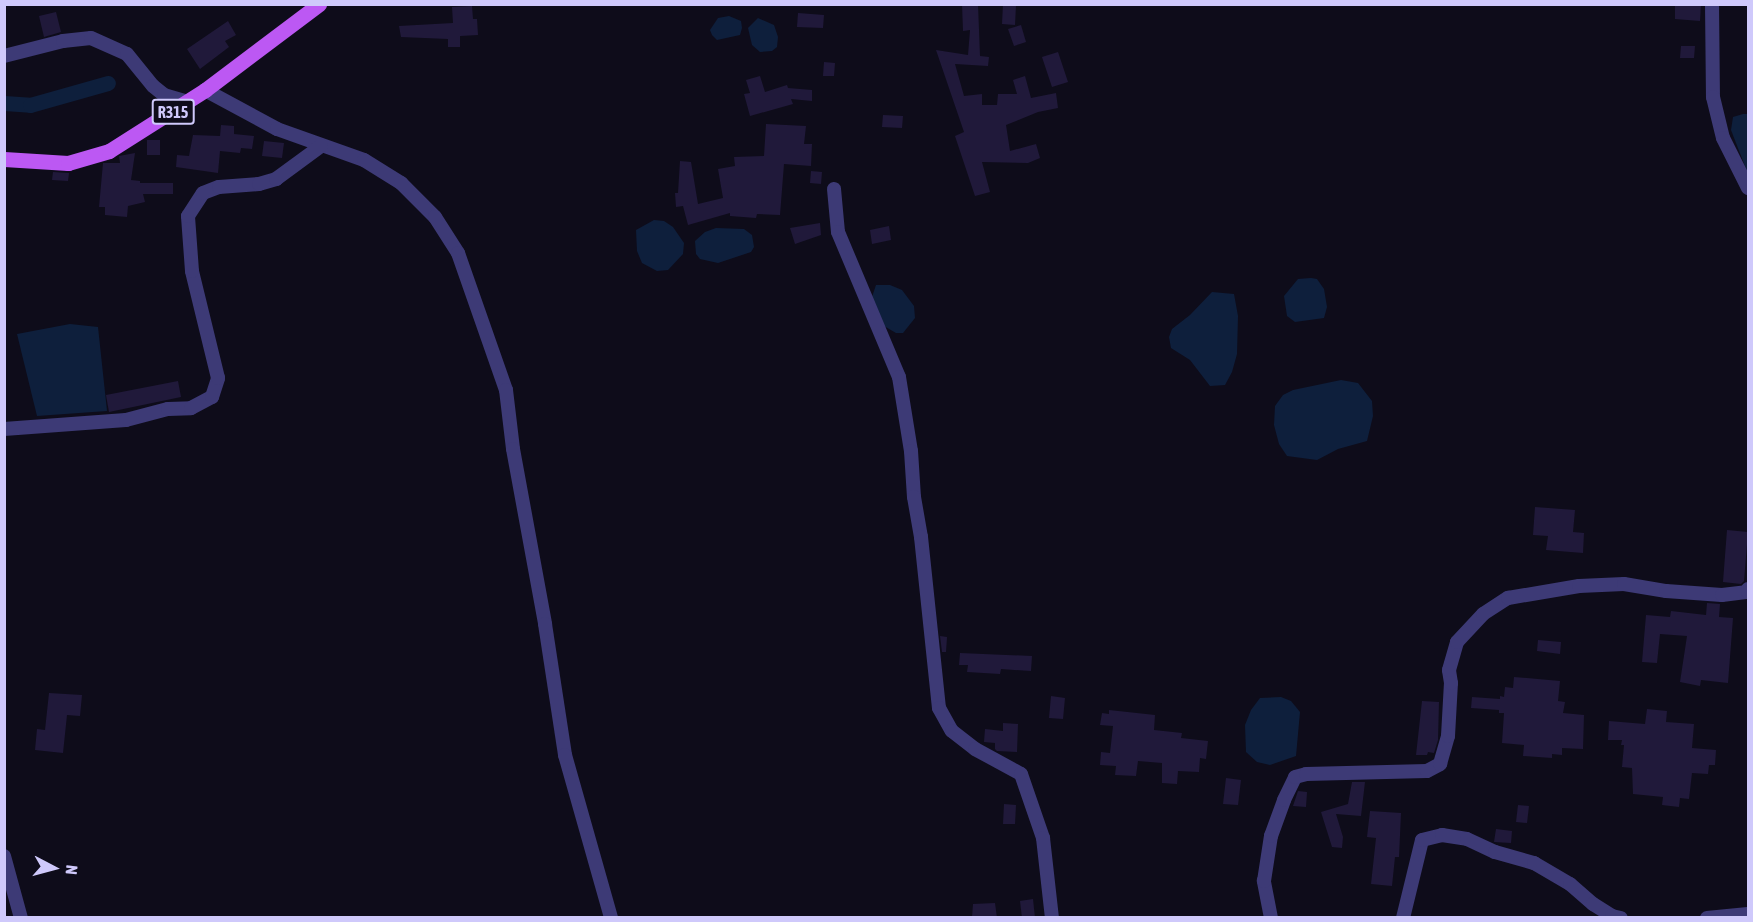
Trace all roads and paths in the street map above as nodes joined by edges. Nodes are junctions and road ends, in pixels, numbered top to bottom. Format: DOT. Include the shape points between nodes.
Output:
graph roads {
  1 [pos="319,4"];
  2 [pos="1712,4"];
  3 [pos="4,56"];
  4 [pos="205,90"];
  5 [pos="188,102"];
  6 [pos="321,146"];
  7 [pos="4,159"];
  8 [pos="1749,188"];
  9 [pos="834,189"];
  10 [pos="4,429"];
  11 [pos="1749,589"];
  12 [pos="4,856"];
  13 [pos="1749,914"];
  14 [pos="21,918"];
  15 [pos="611,918"];
  16 [pos="1052,918"];
  17 [pos="1271,918"];
  18 [pos="1403,918"];
  19 [pos="1621,918"];
  20 [pos="1707,918"];
  1 -- 4 [label="main road, R315"];
  2 -- 8 [label="street" via="1713,97 1723,138"];
  3 -- 5 [label="street" via="91,38 127,54 164,95"];
  4 -- 5 [label="main road, R315"];
  4 -- 6 [label="street" via="277,129"];
  5 -- 7 [label="main road, R315" via="110,151 68,163"];
  6 -- 10 [label="street" via="276,179 203,193 188,216 192,271 218,378 212,397 191,408 168,409 126,420"];
  6 -- 15 [label="street" via="364,160 401,183 435,217 458,253 506,390 565,755"];
  9 -- 16 [label="street" via="838,232 899,377 911,451 939,708 952,731 975,749 1021,774 1044,838"];
  11 -- 17 [label="street" via="1722,595 1624,584 1579,586 1508,598 1483,614 1456,642 1449,670 1448,736 1440,764 1427,771 1295,777 1271,836 1264,881"];
  12 -- 14 [label="street"];
  13 -- 20 [label="street"];
  18 -- 19 [label="street" via="1422,840 1442,835 1467,839 1534,863 1570,884 1593,904"];
}
